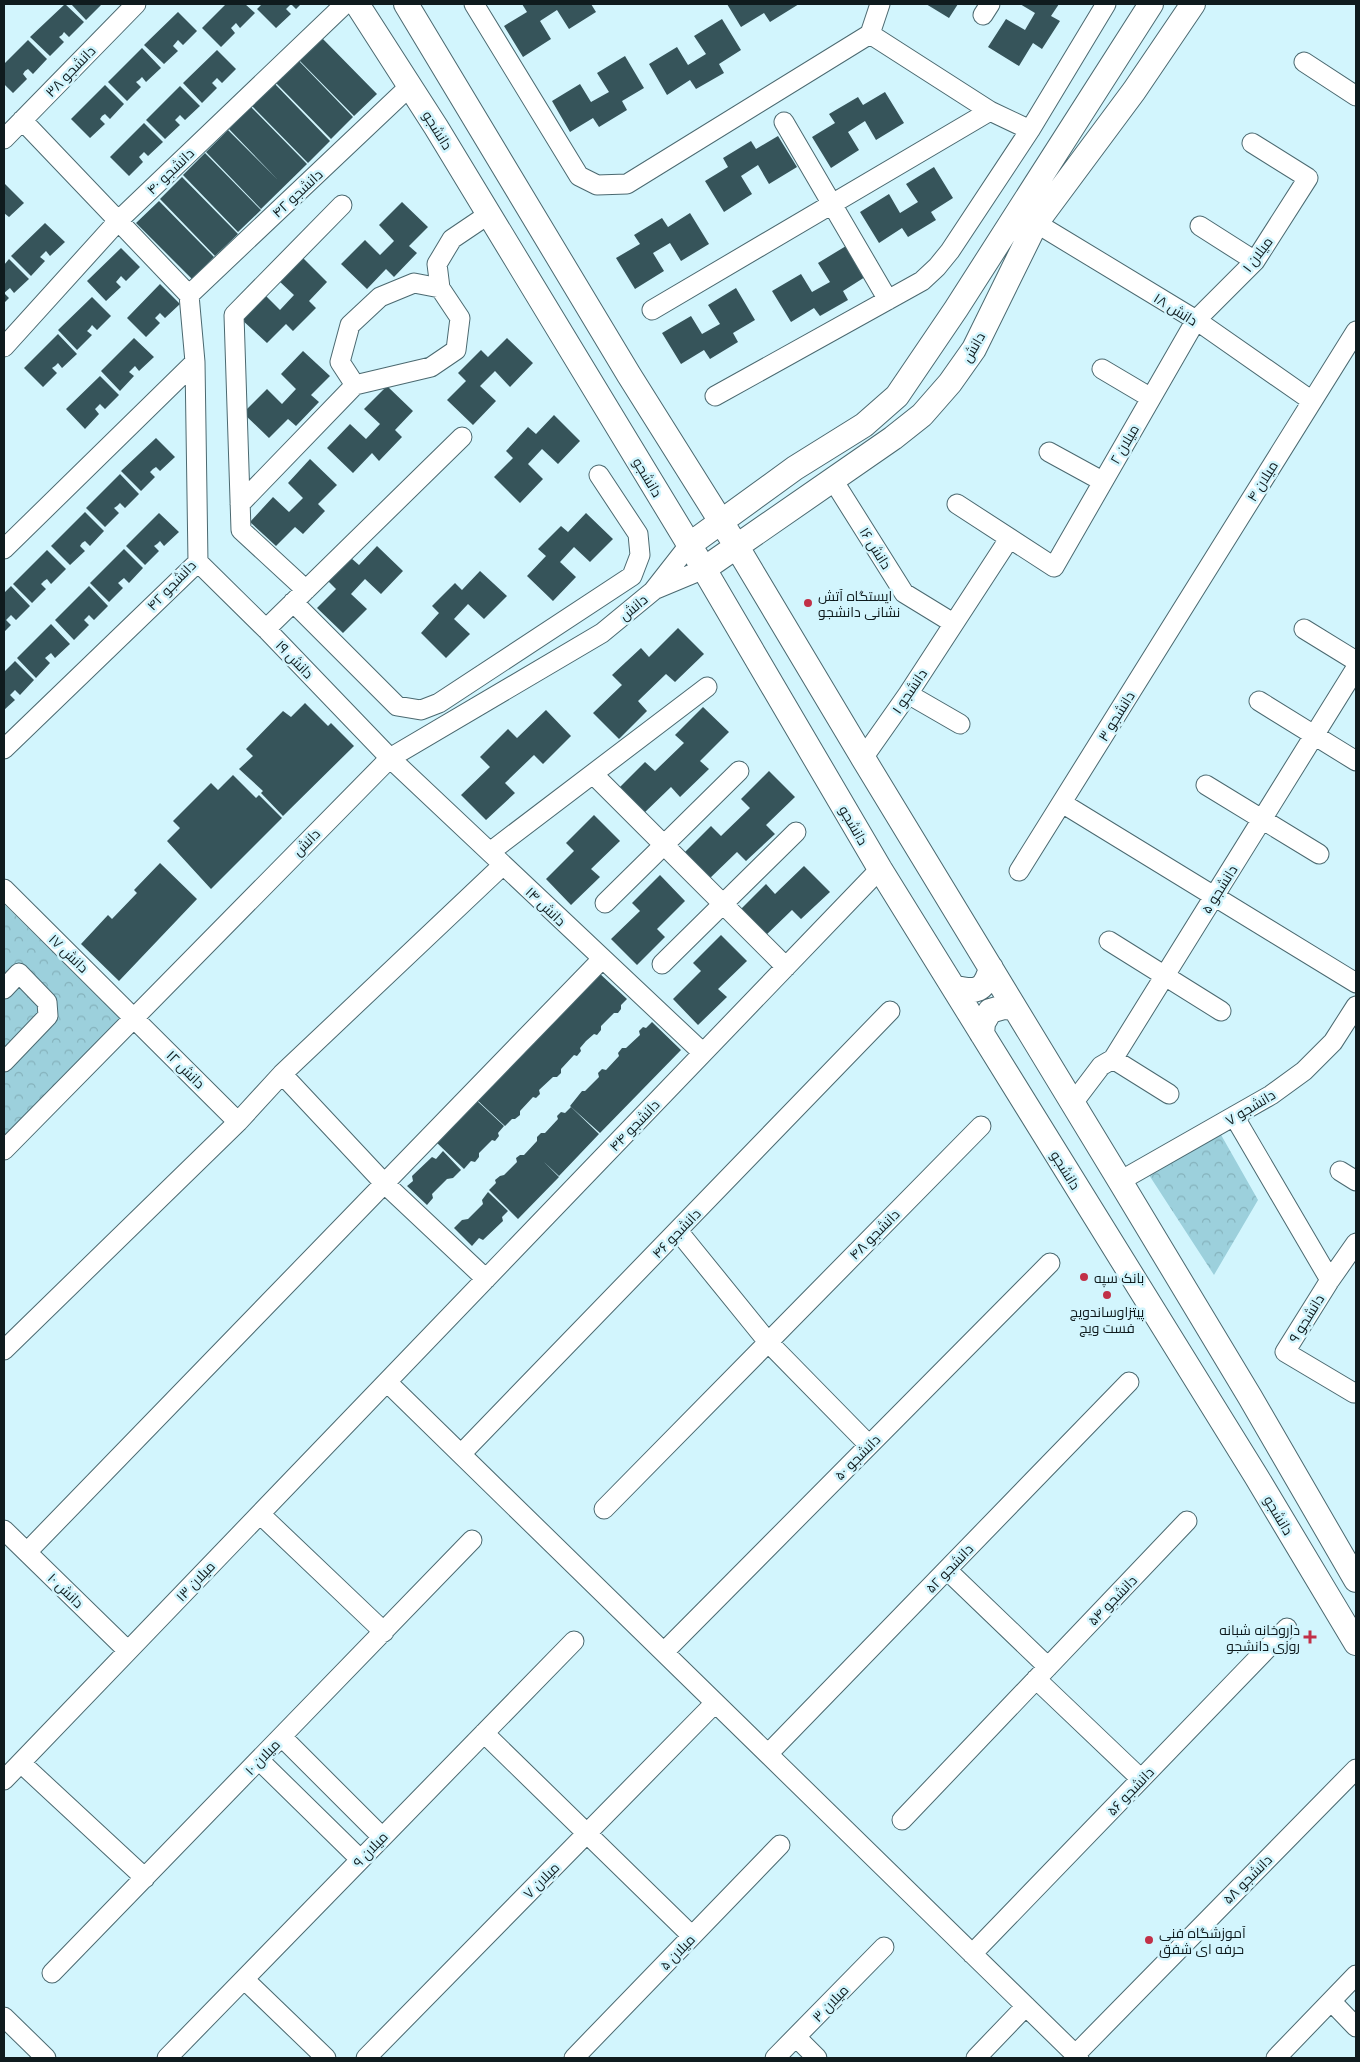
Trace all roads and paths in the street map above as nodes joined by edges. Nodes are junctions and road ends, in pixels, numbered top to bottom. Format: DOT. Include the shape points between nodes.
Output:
graph roads {
  1 [pos="136,4"];
  2 [pos="345,4"];
  3 [pos="357,4"];
  4 [pos="406,4"];
  5 [pos="474,4"];
  6 [pos="872,4"];
  7 [pos="880,4"];
  8 [pos="1106,4"];
  9 [pos="1151,4"];
  10 [pos="1193,4"];
  11 [pos="870,34"];
  12 [pos="1304,62"];
  13 [pos="1108,70"];
  14 [pos="410,86"];
  15 [pos="1134,91"];
  16 [pos="1356,96"];
  17 [pos="990,111"];
  18 [pos="22,120"];
  19 [pos="784,122"];
  20 [pos="1030,130"];
  21 [pos="4,139"];
  22 [pos="1252,143"];
  23 [pos="833,203"];
  24 [pos="342,205"];
  25 [pos="489,214"];
  26 [pos="119,220"];
  27 [pos="1036,223"];
  28 [pos="1200,226"];
  29 [pos="1255,261"];
  30 [pos="440,288"];
  31 [pos="189,295"];
  32 [pos="888,300"];
  33 [pos="652,310"];
  34 [pos="1196,320"];
  35 [pos="1356,331"];
  36 [pos="4,347"];
  37 [pos="195,362"];
  38 [pos="1102,369"];
  39 [pos="355,385"];
  40 [pos="715,396"];
  41 [pos="1151,398"];
  42 [pos="1312,401"];
  43 [pos="462,437"];
  44 [pos="1049,452"];
  45 [pos="599,475"];
  46 [pos="833,480"];
  47 [pos="1102,481"];
  48 [pos="240,504"];
  49 [pos="957,504"];
  50 [pos="722,523"];
  51 [pos="1009,539"];
  52 [pos="690,545"];
  53 [pos="736,546"];
  54 [pos="4,549"];
  55 [pos="1212,560"];
  56 [pos="198,562"];
  57 [pos="704,569"];
  58 [pos="653,591"];
  59 [pos="300,596"];
  60 [pos="953,623"];
  61 [pos="1304,628"];
  62 [pos="266,629"];
  63 [pos="1356,661"];
  64 [pos="1356,668"];
  65 [pos="707,688"];
  66 [pos="908,694"];
  67 [pos="1259,701"];
  68 [pos="960,724"];
  69 [pos="1314,735"];
  70 [pos="4,749"];
  71 [pos="390,758"];
  72 [pos="862,758"];
  73 [pos="1356,761"];
  74 [pos="739,771"];
  75 [pos="593,774"];
  76 [pos="1206,784"];
  77 [pos="1062,803"];
  78 [pos="1262,819"];
  79 [pos="796,832"];
  80 [pos="664,846"];
  81 [pos="1319,854"];
  82 [pos="497,859"];
  83 [pos="880,869"];
  84 [pos="1019,871"];
  85 [pos="4,889"];
  86 [pos="1214,896"];
  87 [pos="605,903"];
  88 [pos="722,905"];
  89 [pos="1109,941"];
  90 [pos="602,959"];
  91 [pos="662,964"];
  92 [pos="786,968"];
  93 [pos="991,968"];
  94 [pos="1164,976"];
  95 [pos="1356,983"];
  96 [pos="953,987"];
  97 [pos="4,989"];
  98 [pos="1356,1006"];
  99 [pos="1015,1008"];
  100 [pos="890,1011"];
  101 [pos="1221,1011"];
  102 [pos="134,1017"];
  103 [pos="982,1034"];
  104 [pos="704,1053"];
  105 [pos="1113,1059"];
  106 [pos="4,1062"];
  107 [pos="282,1074"];
  108 [pos="1169,1094"];
  109 [pos="1073,1103"];
  110 [pos="1234,1116"];
  111 [pos="238,1122"];
  112 [pos="981,1126"];
  113 [pos="4,1150"];
  114 [pos="1340,1171"];
  115 [pos="1120,1181"];
  116 [pos="1356,1181"];
  117 [pos="384,1183"];
  118 [pos="678,1231"];
  119 [pos="1356,1243"];
  120 [pos="1050,1262"];
  121 [pos="486,1279"];
  122 [pos="1330,1280"];
  123 [pos="768,1342"];
  124 [pos="4,1350"];
  125 [pos="387,1382"];
  126 [pos="1129,1382"];
  127 [pos="1354,1393"];
  128 [pos="869,1445"];
  129 [pos="461,1454"];
  130 [pos="604,1509"];
  131 [pos="260,1514"];
  132 [pos="1187,1521"];
  133 [pos="4,1530"];
  134 [pos="472,1540"];
  135 [pos="27,1552"];
  136 [pos="1354,1567"];
  137 [pos="947,1570"];
  138 [pos="1288,1628"];
  139 [pos="384,1632"];
  140 [pos="574,1641"];
  141 [pos="1356,1643"];
  142 [pos="128,1651"];
  143 [pos="664,1652"];
  144 [pos="1042,1673"];
  145 [pos="715,1702"];
  146 [pos="484,1733"];
  147 [pos="282,1737"];
  148 [pos="768,1754"];
  149 [pos="259,1760"];
  150 [pos="21,1763"];
  151 [pos="1356,1769"];
  152 [pos="1141,1779"];
  153 [pos="4,1780"];
  154 [pos="902,1820"];
  155 [pos="587,1833"];
  156 [pos="382,1837"];
  157 [pos="780,1845"];
  158 [pos="360,1860"];
  159 [pos="145,1878"];
  160 [pos="692,1936"];
  161 [pos="884,1947"];
  162 [pos="972,1954"];
  163 [pos="52,1973"];
  164 [pos="1356,1975"];
  165 [pos="244,1979"];
  166 [pos="1331,2001"];
  167 [pos="1026,2006"];
  168 [pos="4,2017"];
  169 [pos="1356,2027"];
  170 [pos="796,2037"];
  171 [pos="1077,2056"];
  172 [pos="46,2058"];
  173 [pos="166,2058"];
  174 [pos="326,2058"];
  175 [pos="366,2058"];
  176 [pos="574,2058"];
  177 [pos="775,2058"];
  178 [pos="817,2058"];
  179 [pos="976,2058"];
  180 [pos="1276,2058"];
  1 -- 18 [label="street, دانشجو ۳۸"];
  2 -- 26 [label="street, دانشجو ۴۰"];
  3 -- 14 [label="main road, دانشجو"];
  4 -- 50 [label="main road"];
  5 -- 11 [label="street" via="579,176 597,185 627,184"];
  6 -- 11 [label="street"];
  7 -- 11 [label="street"];
  8 -- 20 [label="street"];
  9 -- 13 [label="main road, دانش"];
  10 -- 15 [label="main road, دانش"];
  11 -- 17 [label="street"];
  12 -- 16 [label="street"];
  13 -- 15 [label="main road"];
  13 -- 50 [label="main road, دانش" via="898,396 864,425 795,468"];
  14 -- 25 [label="main road, دانشجو"];
  14 -- 31 [label="street, دانشجو ۴۲"];
  15 -- 27 [label="main road, دانش"];
  17 -- 20 [label="street"];
  17 -- 23 [label="street"];
  18 -- 21 [label="street, دانشجو ۳۸"];
  18 -- 26 [label="street"];
  19 -- 23 [label="street"];
  20 -- 32 [label="street" via="937,267 922,281"];
  22 -- 29 [label="street, میلان ۱" via="1308,178"];
  23 -- 32 [label="street"];
  23 -- 33 [label="street"];
  24 -- 48 [label="street" via="234,315"];
  25 -- 30 [label="street" via="452,239 437,264"];
  25 -- 52 [label="main road, دانشجو"];
  26 -- 31 [label="street"];
  26 -- 36 [label="street, دانشجو ۴۰"];
  27 -- 34 [label="street, دانش ۱۸"];
  27 -- 46 [label="main road, دانش" via="974,349 950,383 915,421"];
  28 -- 29 [label="street"];
  29 -- 34 [label="street, میلان ۱"];
  30 -- 39 [label="street" via="414,283 380,297 350,326 340,362"];
  30 -- 39 [label="street" via="460,318 456,350 431,368"];
  31 -- 37 [label="street, دانشجو ۴۲"];
  32 -- 40 [label="street"];
  34 -- 41 [label="street, میلان ۲"];
  34 -- 42 [label="street, دانش ۱۸"];
  35 -- 42 [label="street"];
  37 -- 54 [label="street"];
  37 -- 56 [label="street, دانشجو ۴۲"];
  38 -- 41 [label="street"];
  39 -- 48 [label="street"];
  41 -- 47 [label="street, میلان ۲"];
  42 -- 55 [label="street, میلان ۴"];
  43 -- 59 [label="street"];
  44 -- 47 [label="street"];
  45 -- 59 [label="street" via="638,534 640,555 632,576 439,703 421,710 398,706"];
  46 -- 53 [label="main road, دانش"];
  46 -- 60 [label="street, دانش ۱۶" via="904,593"];
  47 -- 51 [label="street, میلان ۲" via="1054,567"];
  48 -- 59 [label="street" via="241,530"];
  49 -- 51 [label="street"];
  50 -- 52 [label="main road, دانش"];
  50 -- 53 [label="main road"];
  51 -- 60 [label="street"];
  52 -- 57 [label="main road, دانشجو"];
  52 -- 58 [label="street, دانش"];
  53 -- 57 [label="main road, دانش"];
  53 -- 72 [label="main road"];
  55 -- 77 [label="street, دانشجو ۳"];
  56 -- 62 [label="street, دانش ۱۹"];
  56 -- 70 [label="street, دانشجو ۴۲"];
  57 -- 58 [label="street, دانش"];
  57 -- 83 [label="main road, دانشجو"];
  58 -- 71 [label="street, دانش" via="602,633"];
  59 -- 62 [label="street"];
  60 -- 66 [label="street, دانشجو ۱"];
  61 -- 63 [label="street"];
  62 -- 71 [label="street, دانش ۱۹"];
  64 -- 69 [label="street, دانشجو ۵"];
  65 -- 75 [label="street"];
  66 -- 68 [label="street"];
  66 -- 72 [label="street, دانشجو ۱"];
  67 -- 69 [label="street"];
  69 -- 73 [label="street"];
  69 -- 78 [label="street, دانشجو ۵"];
  71 -- 82 [label="street, دانش ۱۴"];
  71 -- 102 [label="street, دانش"];
  72 -- 93 [label="main road"];
  74 -- 80 [label="street"];
  75 -- 80 [label="street"];
  75 -- 82 [label="street"];
  76 -- 78 [label="street"];
  77 -- 84 [label="street, دانشجو ۳"];
  77 -- 86 [label="street"];
  78 -- 81 [label="street"];
  78 -- 86 [label="street, دانشجو ۵"];
  79 -- 88 [label="street"];
  80 -- 87 [label="street"];
  80 -- 88 [label="street"];
  82 -- 90 [label="street, دانش ۱۴"];
  82 -- 107 [label="street"];
  83 -- 92 [label="street, دانشجو ۴۴"];
  83 -- 96 [label="main road, دانشجو"];
  85 -- 102 [label="street, دانش ۱۷"];
  86 -- 94 [label="street, دانشجو ۵"];
  86 -- 95 [label="street"];
  88 -- 91 [label="street"];
  88 -- 92 [label="street"];
  89 -- 94 [label="street"];
  90 -- 104 [label="street, دانش ۱۴"];
  90 -- 117 [label="street"];
  92 -- 104 [label="street, دانشجو ۴۴"];
  93 -- 96 [label="main road" via="987,981 980,988 970,992"];
  93 -- 99 [label="main road"];
  94 -- 101 [label="street"];
  94 -- 105 [label="street, دانشجو ۵"];
  96 -- 103 [label="main road, دانشجو"];
  97 -- 106 [label="street" via="19,973 47,1002 48,1016"];
  98 -- 110 [label="street, دانشجو ۷" via="1333,1042 1304,1071"];
  99 -- 103 [label="main road" via="990,1011 983,1023"];
  99 -- 109 [label="main road"];
  100 -- 118 [label="street, دانشجو ۴۶"];
  102 -- 111 [label="street, دانش ۱۲"];
  102 -- 113 [label="street, دانش"];
  103 -- 141 [label="main road, دانشجو"];
  104 -- 121 [label="street, دانشجو ۴۴"];
  105 -- 108 [label="street"];
  105 -- 109 [label="street, دانشجو ۵" via="1100,1066"];
  107 -- 111 [label="street"];
  107 -- 117 [label="street"];
  109 -- 115 [label="main road"];
  110 -- 115 [label="street, دانشجو ۷"];
  110 -- 122 [label="street"];
  111 -- 124 [label="street"];
  112 -- 123 [label="street, دانشجو ۴۸"];
  114 -- 116 [label="street"];
  115 -- 136 [label="main road"];
  117 -- 121 [label="street"];
  117 -- 135 [label="street"];
  118 -- 123 [label="street"];
  118 -- 129 [label="street, دانشجو ۴۶"];
  119 -- 122 [label="street, دانشجو ۹"];
  120 -- 128 [label="street, دانشجو ۵۰"];
  121 -- 125 [label="street, دانشجو ۴۴"];
  122 -- 127 [label="street, دانشجو ۹" via="1285,1352"];
  123 -- 128 [label="street"];
  123 -- 130 [label="street, دانشجو ۴۸"];
  125 -- 129 [label="street"];
  125 -- 131 [label="street, میلان ۱۳"];
  126 -- 137 [label="street, دانشجو ۵۲"];
  128 -- 143 [label="street, دانشجو ۵۰"];
  129 -- 143 [label="street"];
  131 -- 139 [label="street"];
  131 -- 142 [label="street, میلان ۱۳"];
  132 -- 144 [label="street, دانشجو ۵۴"];
  133 -- 135 [label="street, دانش ۱۰"];
  134 -- 139 [label="street, میلان ۱۰"];
  135 -- 142 [label="street, دانش ۱۰"];
  137 -- 144 [label="street"];
  137 -- 148 [label="street, دانشجو ۵۲"];
  138 -- 152 [label="street, دانشجو ۵۶"];
  139 -- 147 [label="street, میلان ۱۰"];
  140 -- 146 [label="street, میلان ۹"];
  142 -- 150 [label="street, میلان ۱۳"];
  143 -- 145 [label="street"];
  144 -- 152 [label="street"];
  144 -- 154 [label="street, دانشجو ۵۴"];
  145 -- 148 [label="street"];
  145 -- 155 [label="street, میلان ۷"];
  146 -- 155 [label="street"];
  146 -- 156 [label="street, میلان ۹"];
  147 -- 149 [label="street, میلان ۱۰"];
  147 -- 156 [label="street"];
  148 -- 162 [label="street"];
  149 -- 158 [label="street"];
  149 -- 159 [label="street, میلان ۱۰"];
  150 -- 153 [label="street, میلان ۱۳"];
  150 -- 159 [label="street"];
  151 -- 171 [label="street, دانشجو ۵۸"];
  152 -- 162 [label="street, دانشجو ۵۶"];
  155 -- 160 [label="street"];
  155 -- 175 [label="street, میلان ۷"];
  156 -- 158 [label="street, میلان ۹"];
  157 -- 160 [label="street, میلان ۵"];
  158 -- 165 [label="street, میلان ۹"];
  159 -- 163 [label="street, میلان ۱۰"];
  160 -- 176 [label="street, میلان ۵"];
  161 -- 170 [label="street, میلان ۳"];
  162 -- 167 [label="street"];
  164 -- 166 [label="street"];
  165 -- 173 [label="street, میلان ۹"];
  165 -- 174 [label="street"];
  166 -- 169 [label="street"];
  166 -- 180 [label="street"];
  167 -- 171 [label="street"];
  167 -- 179 [label="street"];
  168 -- 172 [label="street"];
  170 -- 177 [label="street, میلان ۳"];
  170 -- 178 [label="street"];
}
